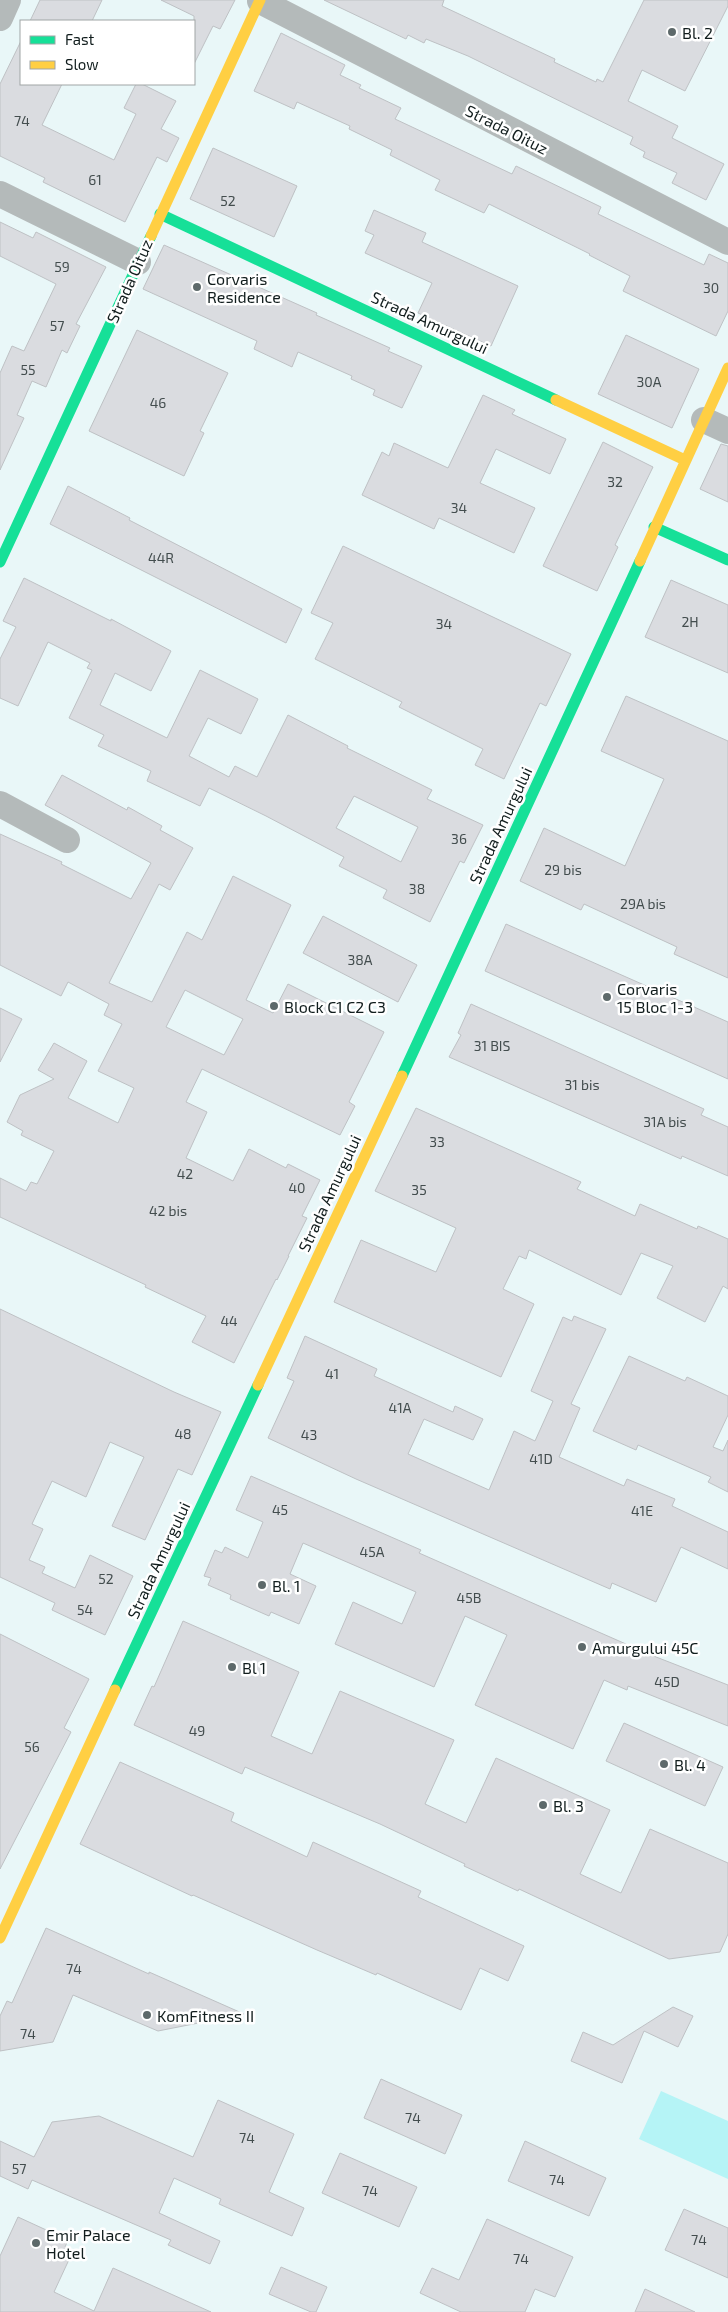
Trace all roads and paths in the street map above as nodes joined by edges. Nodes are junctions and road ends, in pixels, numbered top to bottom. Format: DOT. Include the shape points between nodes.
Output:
graph roads {
  1 [pos="8,0"];
  2 [pos="260,0"];
  3 [pos="0,18"];
  4 [pos="0,194"];
  5 [pos="160,214"];
  6 [pos="728,242"];
  7 [pos="138,262"];
  8 [pos="728,368"];
  9 [pos="704,420"];
  10 [pos="728,431"];
  11 [pos="685,460"];
  12 [pos="654,527"];
  13 [pos="728,560"];
  14 [pos="0,562"];
  15 [pos="0,804"];
  16 [pos="67,840"];
  17 [pos="0,1938"];
  1 -- 3 [label="street"];
  2 -- 5 [label="street, Strada Oituz"];
  2 -- 6 [label="street, Strada Oituz"];
  4 -- 7 [label="street"];
  5 -- 7 [label="street, Strada Oituz"];
  5 -- 11 [label="street, Strada Amurgului"];
  7 -- 14 [label="street, Strada Oituz"];
  8 -- 9 [label="street, Strada Amurgului"];
  9 -- 10 [label="street"];
  9 -- 11 [label="street, Strada Amurgului"];
  11 -- 12 [label="street, Strada Amurgului"];
  12 -- 13 [label="street"];
  12 -- 17 [label="street, Strada Amurgului"];
  15 -- 16 [label="street"];
}
